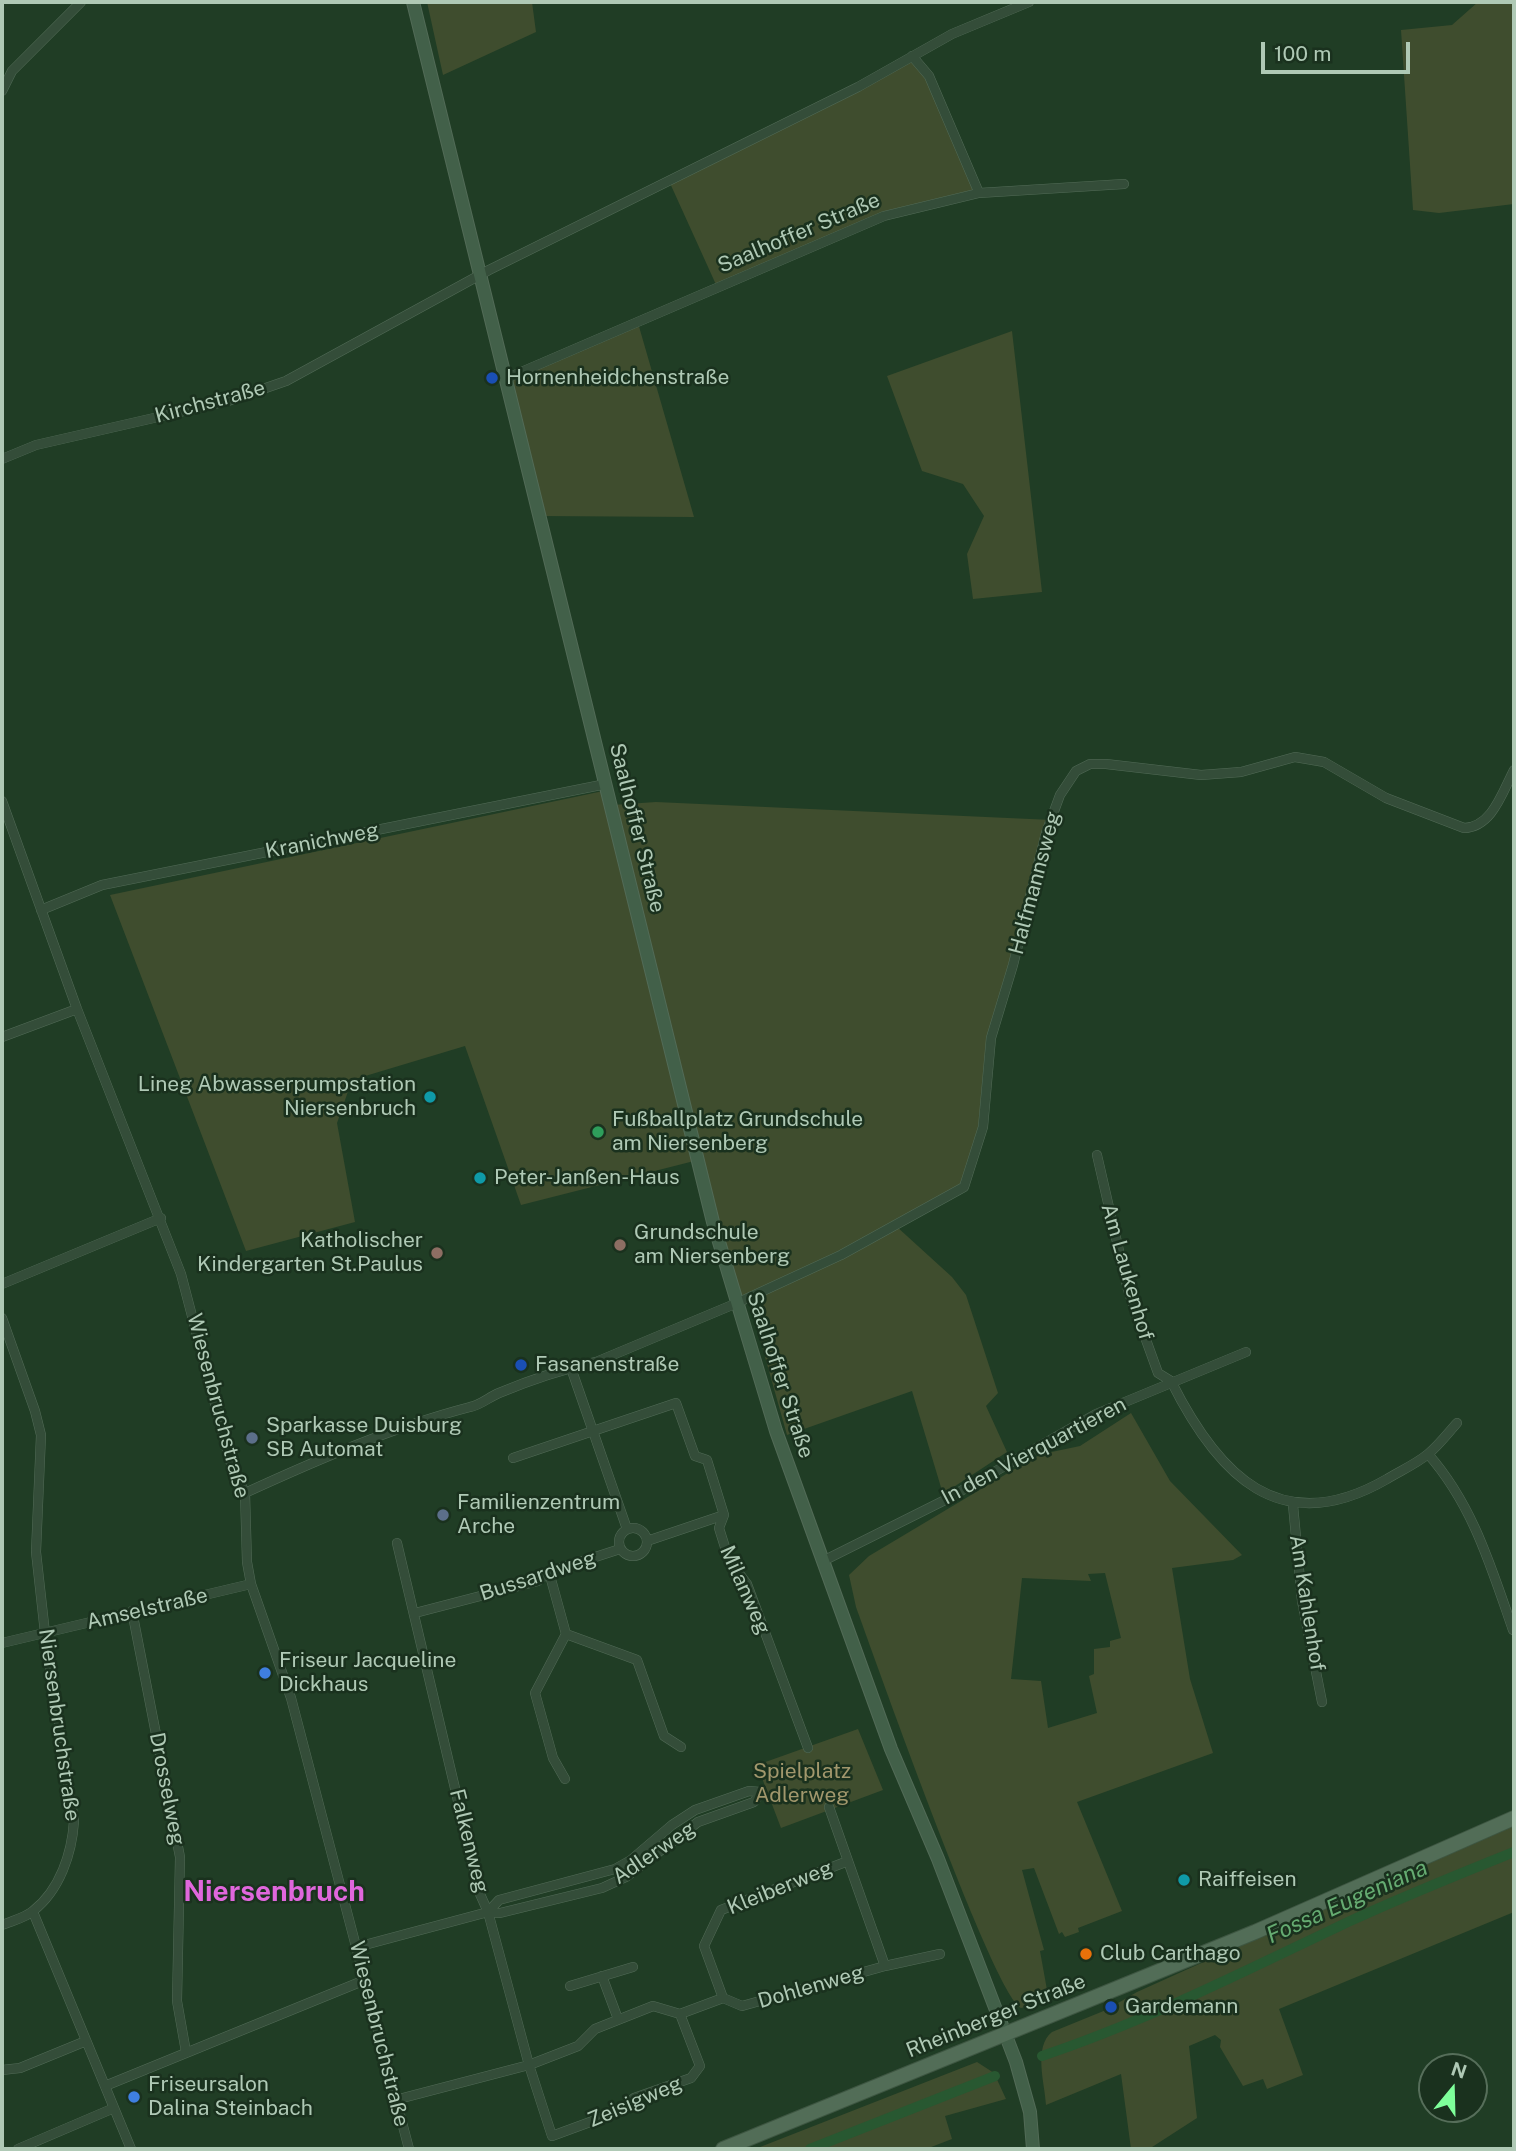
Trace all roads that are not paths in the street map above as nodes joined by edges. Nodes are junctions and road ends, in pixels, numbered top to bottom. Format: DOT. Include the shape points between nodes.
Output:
graph roads {
  1 [pos="81,2"];
  2 [pos="413,2"];
  3 [pos="1029,2"];
  4 [pos="912,55"];
  5 [pos="2,91"];
  6 [pos="1124,184"];
  7 [pos="979,193"];
  8 [pos="480,276"];
  9 [pos="505,379"];
  10 [pos="2,459"];
  11 [pos="1514,771"];
  12 [pos="606,784"];
  13 [pos="2,801"];
  14 [pos="41,910"];
  15 [pos="77,1009"];
  16 [pos="2,1037"];
  17 [pos="1097,1156"];
  18 [pos="161,1218"];
  19 [pos="2,1284"];
  20 [pos="737,1303"];
  21 [pos="2,1318"];
  22 [pos="1246,1352"];
  23 [pos="571,1367"];
  24 [pos="1171,1381"];
  25 [pos="1457,1423"];
  26 [pos="593,1432"];
  27 [pos="1428,1454"];
  28 [pos="513,1458"];
  29 [pos="244,1493"];
  30 [pos="1293,1504"];
  31 [pos="724,1515"];
  32 [pos="627,1528"];
  33 [pos="647,1541"];
  34 [pos="397,1543"];
  35 [pos="620,1549"];
  36 [pos="825,1560"];
  37 [pos="549,1572"];
  38 [pos="251,1584"];
  39 [pos="132,1611"];
  40 [pos="415,1614"];
  41 [pos="1513,1630"];
  42 [pos="45,1633"];
  43 [pos="566,1634"];
  44 [pos="2,1643"];
  45 [pos="1322,1702"];
  46 [pos="681,1747"];
  47 [pos="807,1748"];
  48 [pos="565,1779"];
  49 [pos="829,1807"];
  50 [pos="1514,1818"];
  51 [pos="848,1861"];
  52 [pos="33,1912"];
  53 [pos="488,1912"];
  54 [pos="2,1924"];
  55 [pos="357,1947"];
  56 [pos="940,1954"];
  57 [pos="885,1966"];
  58 [pos="633,1967"];
  59 [pos="602,1976"];
  60 [pos="365,1980"];
  61 [pos="570,1986"];
  62 [pos="723,1998"];
  63 [pos="680,2014"];
  64 [pos="618,2019"];
  65 [pos="1006,2035"];
  66 [pos="86,2041"];
  67 [pos="186,2052"];
  68 [pos="529,2065"];
  69 [pos="2,2070"];
  70 [pos="105,2086"];
  71 [pos="395,2100"];
  72 [pos="114,2108"];
  73 [pos="552,2136"];
  74 [pos="18,2149"];
  75 [pos="131,2149"];
  76 [pos="408,2149"];
  77 [pos="723,2149"];
  78 [pos="1033,2149"];
  1 -- 5 [label="street" via="12,71"];
  2 -- 8 [label="main road, Saalhoffer Straße"];
  3 -- 4 [label="street"];
  4 -- 7 [label="street" via="929,76"];
  4 -- 8 [label="street" via="858,88"];
  6 -- 7 [label="street, Saalhoffer Straße"];
  7 -- 9 [label="street, Saalhoffer Straße" via="884,216 835,235 689,303"];
  8 -- 9 [label="main road, Saalhoffer Straße"];
  8 -- 10 [label="street, Kirchstraße" via="286,381 228,401 36,445"];
  9 -- 12 [label="main road, Saalhoffer Straße"];
  11 -- 20 [label="street, Halfmannsweg" via="1487,819 1477,828 1464,828 1386,798 1324,762 1296,757 1241,772 1201,775 1106,764 1090,764 1076,771 1060,795 1046,833 990,1038 983,1127 964,1187 852,1249"];
  12 -- 14 [label="street, Kranichweg" via="102,885"];
  12 -- 20 [label="main road, Saalhoffer Straße"];
  13 -- 14 [label="street, Wiesenbruchstraße"];
  14 -- 15 [label="street, Wiesenbruchstraße"];
  15 -- 16 [label="street"];
  15 -- 18 [label="street, Wiesenbruchstraße"];
  17 -- 24 [label="street, Am Laukenhof" via="1128,1290 1158,1373"];
  18 -- 19 [label="street"];
  18 -- 29 [label="street, Wiesenbruchstraße" via="181,1274 230,1461"];
  20 -- 23 [label="street" via="596,1362"];
  20 -- 36 [label="main road, Saalhoffer Straße" via="767,1407"];
  21 -- 42 [label="street, Niersenbruchstraße" via="41,1435 36,1552"];
  22 -- 24 [label="street, In den Vierquartieren"];
  23 -- 26 [label="street"];
  23 -- 29 [label="street" via="374,1438"];
  24 -- 30 [label="street, Am Laukenhof" via="1191,1422 1218,1457 1273,1498"];
  24 -- 36 [label="street, In den Vierquartieren" via="1075,1425 944,1500"];
  25 -- 27 [label="street"];
  26 -- 28 [label="street"];
  26 -- 31 [label="street, Milanweg" via="676,1403 695,1456 707,1460"];
  26 -- 32 [label="street"];
  27 -- 30 [label="street" via="1367,1490 1340,1499"];
  27 -- 41 [label="street" via="1449,1477 1467,1508"];
  29 -- 38 [label="street, Wiesenbruchstraße"];
  30 -- 45 [label="street, Am Kahlenhof" via="1302,1601"];
  31 -- 33 [label="street"];
  31 -- 47 [label="street, Milanweg" via="719,1528 729,1560 747,1584"];
  32 -- 33 [label="street" via="638,1529"];
  32 -- 35 [label="street" via="619,1536"];
  33 -- 35 [label="street" via="638,1555"];
  34 -- 40 [label="street, Falkenweg"];
  35 -- 37 [label="street, Bussardweg"];
  36 -- 65 [label="main road, Saalhoffer Straße" via="891,1749"];
  37 -- 40 [label="street, Bussardweg" via="538,1581"];
  37 -- 43 [label="street"];
  38 -- 39 [label="street, Amselstraße"];
  38 -- 55 [label="street, Wiesenbruchstraße" via="291,1698"];
  39 -- 42 [label="street, Amselstraße"];
  39 -- 67 [label="street, Drosselweg" via="180,1857 177,2001"];
  40 -- 53 [label="street, Falkenweg"];
  42 -- 44 [label="street, Amselstraße"];
  42 -- 52 [label="street, Niersenbruchstraße" via="75,1821 65,1868"];
  43 -- 46 [label="street" via="637,1660 664,1736"];
  43 -- 48 [label="street" via="535,1693 553,1758"];
  49 -- 51 [label="street, Dohlenweg"];
  50 -- 65 [label="main road, Rheinberger Straße" via="1282,1921"];
  51 -- 57 [label="street, Dohlenweg"];
  51 -- 62 [label="street, Kleiberweg" via="720,1910 704,1946"];
  52 -- 54 [label="street"];
  52 -- 66 [label="street"];
  53 -- 53 [label="street, Adlerweg" via="602,1888 626,1877 698,1822 754,1802 761,1792 749,1791 695,1810 615,1869 499,1899"];
  53 -- 55 [label="street, Adlerweg"];
  53 -- 68 [label="street, Falkenweg"];
  55 -- 60 [label="street, Wiesenbruchstraße"];
  56 -- 57 [label="street, Dohlenweg"];
  57 -- 62 [label="street, Dohlenweg" via="742,2006"];
  58 -- 59 [label="street"];
  59 -- 61 [label="street"];
  59 -- 64 [label="street"];
  60 -- 67 [label="street"];
  60 -- 71 [label="street, Wiesenbruchstraße"];
  62 -- 63 [label="street, Dohlenweg"];
  63 -- 64 [label="street, Dohlenweg" via="653,2006"];
  63 -- 73 [label="street, Zeisigweg" via="700,2066 691,2078"];
  64 -- 68 [label="street, Dohlenweg" via="595,2029 578,2046"];
  65 -- 77 [label="main road, Rheinberger Straße"];
  65 -- 78 [label="main road, Saalhoffer Straße" via="1026,2096"];
  66 -- 69 [label="street" via="20,2068"];
  66 -- 70 [label="street"];
  67 -- 70 [label="street"];
  68 -- 71 [label="street, Dohlenweg"];
  68 -- 73 [label="street, Falkenweg"];
  70 -- 72 [label="street"];
  71 -- 76 [label="street, Wiesenbruchstraße"];
  72 -- 74 [label="street"];
  72 -- 75 [label="street"];
}
